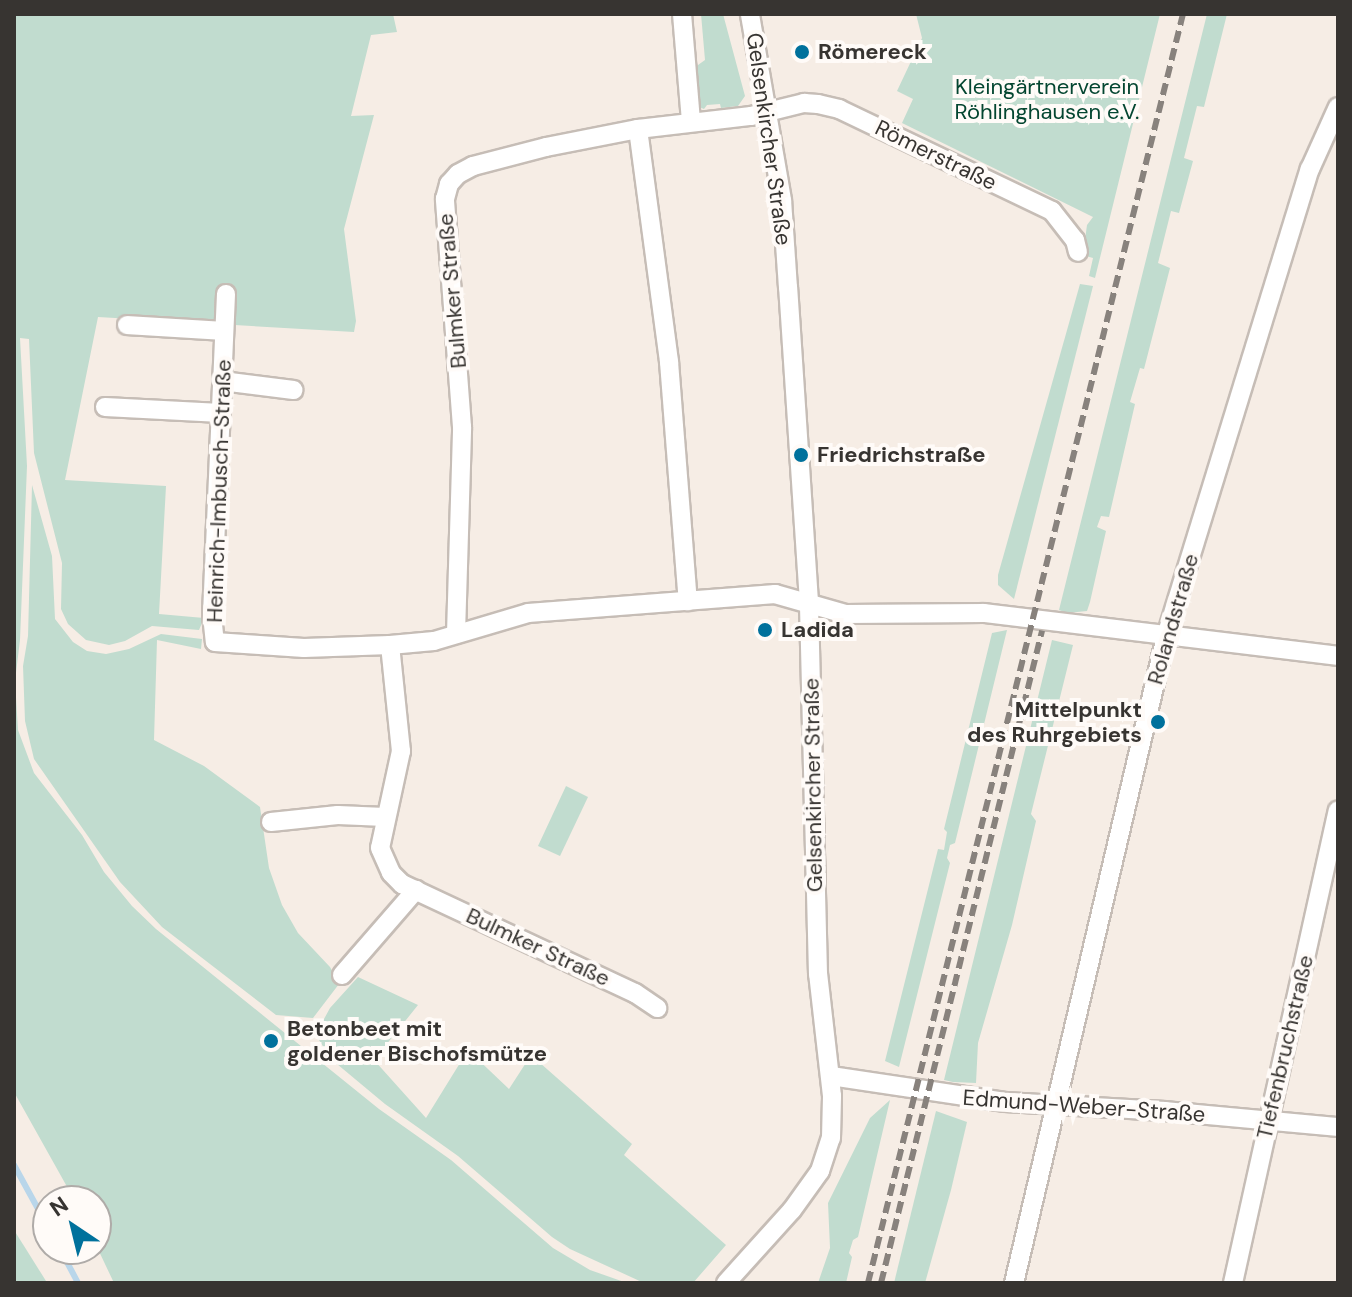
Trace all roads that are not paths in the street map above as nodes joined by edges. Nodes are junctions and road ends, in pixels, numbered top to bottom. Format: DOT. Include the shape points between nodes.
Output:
graph roads {
  1 [pos="682,14"];
  2 [pos="750,14"];
  3 [pos="1338,107"];
  4 [pos="769,112"];
  5 [pos="691,122"];
  6 [pos="638,129"];
  7 [pos="1078,252"];
  8 [pos="226,294"];
  9 [pos="127,325"];
  10 [pos="224,331"];
  11 [pos="222,381"];
  12 [pos="293,390"];
  13 [pos="105,407"];
  14 [pos="221,413"];
  15 [pos="688,601"];
  16 [pos="809,602"];
  17 [pos="456,634"];
  18 [pos="1166,636"];
  19 [pos="390,645"];
  20 [pos="1338,656"];
  21 [pos="1338,811"];
  22 [pos="385,817"];
  23 [pos="271,822"];
  24 [pos="416,890"];
  25 [pos="342,975"];
  26 [pos="657,1008"];
  27 [pos="831,1076"];
  28 [pos="1055,1105"];
  29 [pos="1269,1121"];
  30 [pos="1338,1127"];
  31 [pos="726,1283"];
  32 [pos="1014,1283"];
  33 [pos="1233,1283"];
  1 -- 5 [label="street"];
  2 -- 4 [label="street, Gelsenkircher Straße"];
  3 -- 18 [label="street, Rolandstraße" via="1310,169"];
  4 -- 5 [label="street, Bulmker Straße"];
  4 -- 7 [label="street, Römerstraße" via="804,103 839,109 1052,211"];
  4 -- 16 [label="street, Gelsenkircher Straße" via="784,229"];
  5 -- 6 [label="street, Bulmker Straße"];
  6 -- 15 [label="street" via="669,362"];
  6 -- 17 [label="street, Bulmker Straße" via="473,166 449,184 446,243 462,427"];
  8 -- 10 [label="street, Heinrich-Imbusch-Straße"];
  9 -- 10 [label="street"];
  10 -- 11 [label="street, Heinrich-Imbusch-Straße"];
  11 -- 12 [label="street"];
  11 -- 14 [label="street, Heinrich-Imbusch-Straße"];
  13 -- 14 [label="street"];
  14 -- 19 [label="street, Heinrich-Imbusch-Straße" via="215,642 304,648"];
  15 -- 16 [label="street, Heinrich-Imbusch-Straße" via="775,594"];
  15 -- 17 [label="street, Heinrich-Imbusch-Straße" via="528,613"];
  16 -- 18 [label="street" via="845,614 984,613"];
  16 -- 27 [label="street, Gelsenkircher Straße" via="818,974"];
  17 -- 19 [label="street, Heinrich-Imbusch-Straße"];
  18 -- 20 [label="street"];
  18 -- 28 [label="street, Rolandstraße"];
  19 -- 22 [label="street, Bulmker Straße" via="401,751"];
  21 -- 29 [label="street, Tiefenbruchstraße"];
  22 -- 23 [label="street" via="338,815"];
  22 -- 24 [label="street, Bulmker Straße" via="380,848 384,862 402,884"];
  24 -- 25 [label="street"];
  24 -- 26 [label="street, Bulmker Straße"];
  27 -- 28 [label="street, Edmund-Weber-Straße" via="955,1097"];
  27 -- 31 [label="street, Gelsenkircher Straße" via="831,1138 820,1171"];
  28 -- 29 [label="street, Edmund-Weber-Straße"];
  28 -- 32 [label="street, Rolandstraße"];
  29 -- 30 [label="street, Edmund-Weber-Straße"];
  29 -- 33 [label="street, Tiefenbruchstraße"];
}
